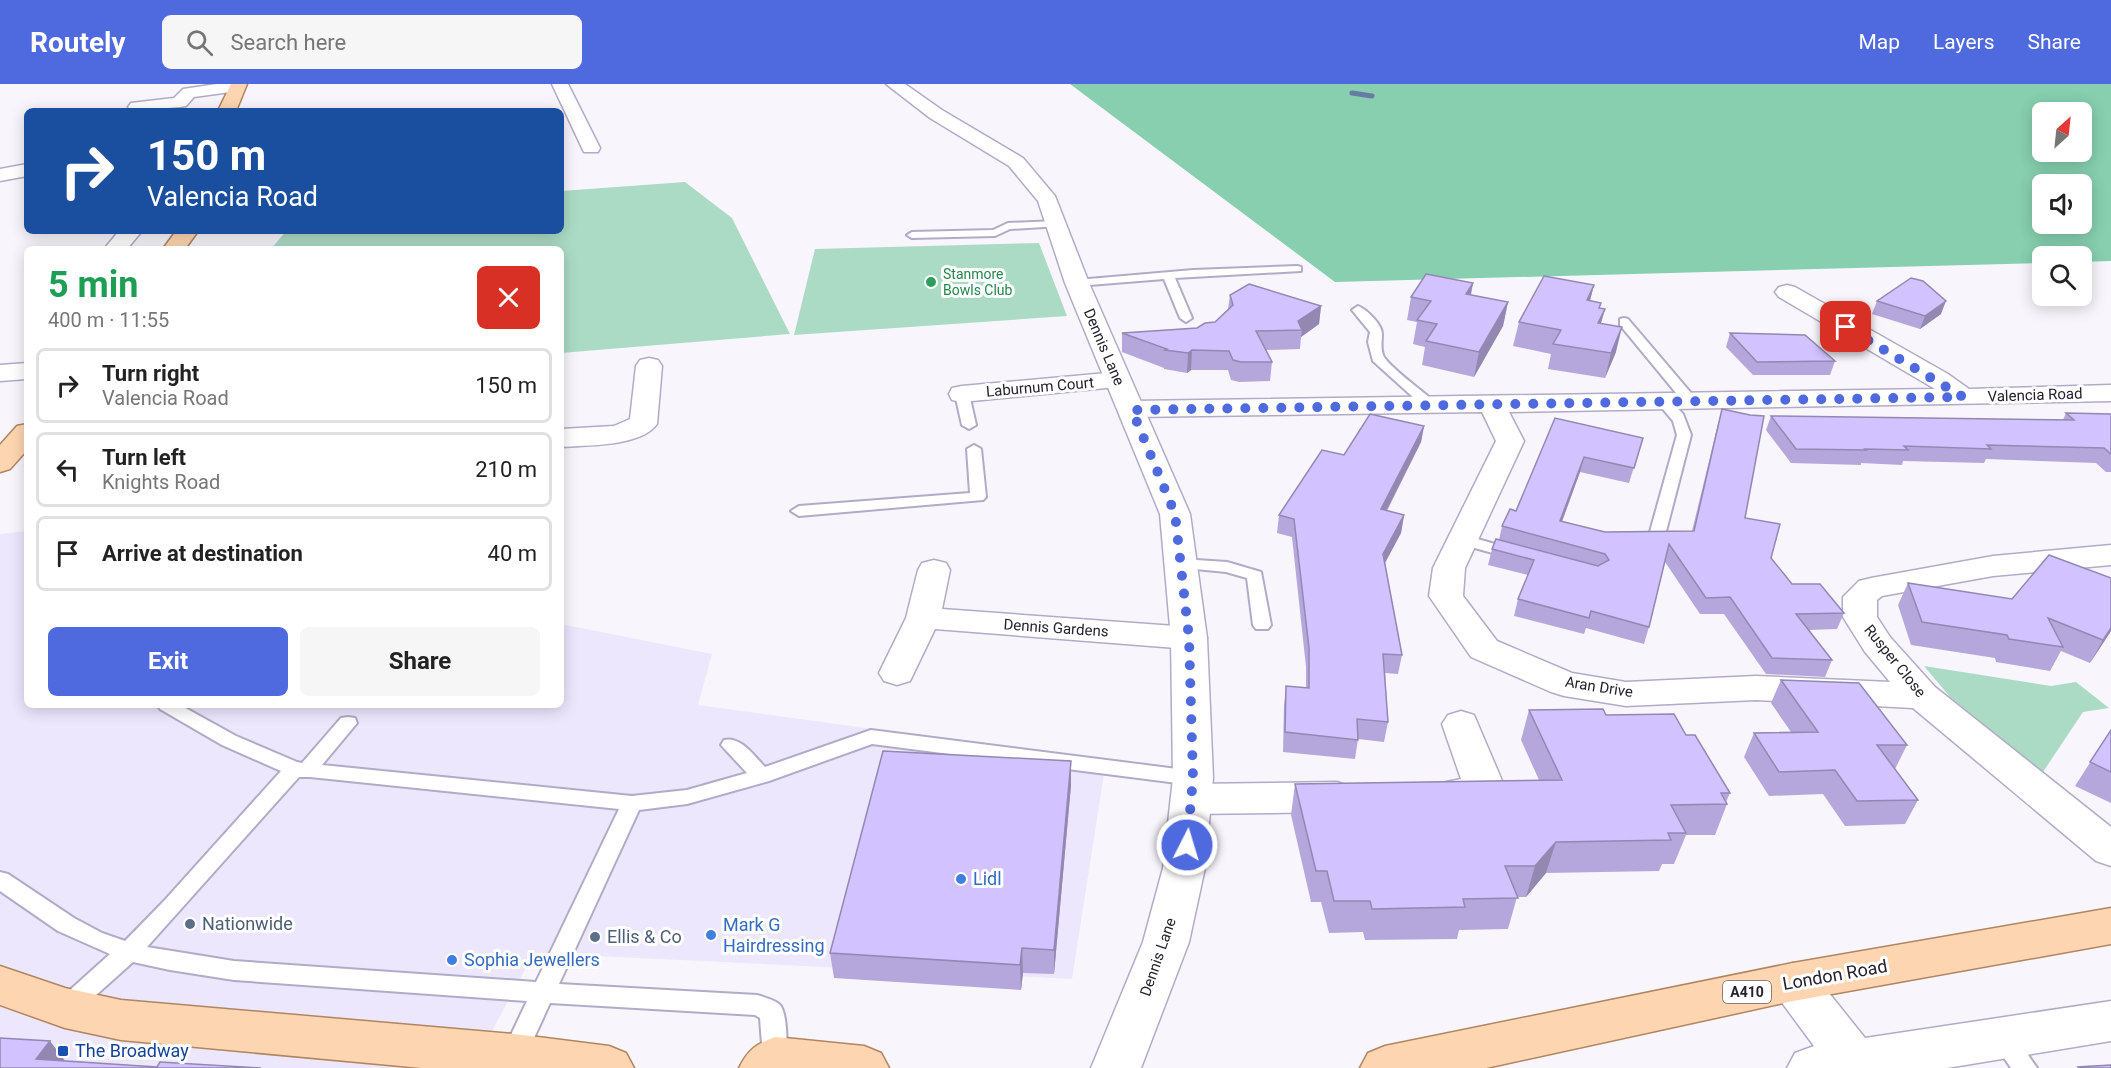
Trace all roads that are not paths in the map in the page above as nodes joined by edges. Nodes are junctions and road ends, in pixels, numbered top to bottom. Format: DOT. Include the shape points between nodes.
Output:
graph roads {
  1 [pos="560,84"];
  2 [pos="894,84"];
  3 [pos="238,85"];
  4 [pos="136,107"];
  5 [pos="228,108"];
  6 [pos="591,148"];
  7 [pos="24,171"];
  8 [pos="0,175"];
  9 [pos="1056,224"];
  10 [pos="128,234"];
  11 [pos="912,235"];
  12 [pos="118,246"];
  13 [pos="1297,269"];
  14 [pos="1168,275"];
  15 [pos="1077,283"];
  16 [pos="1787,292"];
  17 [pos="1358,310"];
  18 [pos="1186,318"];
  19 [pos="1624,322"];
  20 [pos="649,366"];
  21 [pos="24,371"];
  22 [pos="0,373"];
  23 [pos="1118,380"];
  24 [pos="2111,393"];
  25 [pos="962,394"];
  26 [pos="1963,397"];
  27 [pos="1664,402"];
  28 [pos="1691,402"];
  29 [pos="1429,404"];
  30 [pos="1492,405"];
  31 [pos="1132,410"];
  32 [pos="969,425"];
  33 [pos="24,436"];
  34 [pos="564,438"];
  35 [pos="974,449"];
  36 [pos="0,464"];
  37 [pos="799,511"];
  38 [pos="1656,539"];
  39 [pos="1462,540"];
  40 [pos="2111,555"];
  41 [pos="1528,558"];
  42 [pos="1181,564"];
  43 [pos="934,570"];
  44 [pos="923,618"];
  45 [pos="1262,625"];
  46 [pos="1189,638"];
  47 [pos="897,673"];
  48 [pos="1922,696"];
  49 [pos="171,708"];
  50 [pos="348,723"];
  51 [pos="1461,724"];
  52 [pos="731,745"];
  53 [pos="300,770"];
  54 [pos="762,776"];
  55 [pos="1192,789"];
  56 [pos="1414,795"];
  57 [pos="1367,796"];
  58 [pos="632,803"];
  59 [pos="2111,850"];
  60 [pos="0,880"];
  61 [pos="2111,926"];
  62 [pos="129,951"];
  63 [pos="1793,982"];
  64 [pos="4,990"];
  65 [pos="543,994"];
  66 [pos="65,1008"];
  67 [pos="2111,1021"];
  68 [pos="770,1046"];
  69 [pos="2013,1052"];
  70 [pos="514,1055"];
  71 [pos="1833,1064"];
  72 [pos="609,1068"];
  73 [pos="864,1068"];
  74 [pos="1116,1068"];
  75 [pos="1385,1068"];
  1 -- 6 [label="street"];
  2 -- 9 [label="street, Dennis Lane" via="1016,162 1048,200"];
  3 -- 4 [label="street" via="189,93 180,102"];
  3 -- 5 [label="main road"];
  7 -- 8 [label="street"];
  9 -- 11 [label="lane" via="1008,226 995,233"];
  9 -- 15 [label="street, Dennis Lane"];
  10 -- 12 [label="street"];
  13 -- 14 [label="lane"];
  14 -- 15 [label="lane"];
  14 -- 18 [label="lane"];
  15 -- 23 [label="street, Dennis Lane"];
  16 -- 26 [label="street"];
  17 -- 29 [label="lane" via="1376,332 1378,358"];
  19 -- 28 [label="lane"];
  20 -- 34 [label="street" via="643,424 618,434"];
  21 -- 22 [label="street"];
  23 -- 25 [label="street, Laburnum Court"];
  23 -- 31 [label="street, Dennis Lane"];
  24 -- 26 [label="street, Valencia Road"];
  25 -- 32 [label="lane"];
  26 -- 28 [label="street, Valencia Road"];
  27 -- 28 [label="street, Valencia Road"];
  27 -- 30 [label="street, Valencia Road"];
  27 -- 38 [label="lane" via="1678,416 1684,435"];
  29 -- 30 [label="street, Valencia Road"];
  29 -- 31 [label="street, Valencia Road"];
  30 -- 39 [label="street, Aran Drive" via="1510,441"];
  31 -- 42 [label="street, Dennis Lane" via="1175,514"];
  33 -- 36 [label="main road"];
  35 -- 37 [label="lane" via="978,497"];
  39 -- 41 [label="lane"];
  39 -- 48 [label="street, Aran Drive" via="1449,568 1446,596 1484,649 1564,684 1626,694 1756,688"];
  40 -- 48 [label="street, Rusper Close" via="1993,566 1871,588 1860,597 1860,617 1877,644"];
  42 -- 45 [label="lane" via="1227,567 1255,575"];
  42 -- 46 [label="street, Dennis Lane"];
  43 -- 44 [label="street"];
  44 -- 46 [label="street, Dennis Gardens"];
  44 -- 47 [label="street"];
  46 -- 55 [label="street, Dennis Lane"];
  48 -- 59 [label="street, Rusper Close"];
  49 -- 53 [label="lane" via="261,756"];
  50 -- 53 [label="lane"];
  51 -- 56 [label="street" via="1483,783 1479,792"];
  52 -- 54 [label="lane"];
  53 -- 58 [label="lane"];
  53 -- 62 [label="lane"];
  54 -- 55 [label="lane" via="871,737"];
  54 -- 58 [label="lane" via="687,797"];
  55 -- 57 [label="street"];
  55 -- 74 [label="street, Dennis Lane" via="1184,868 1166,942"];
  58 -- 65 [label="lane"];
  60 -- 62 [label="lane" via="83,933"];
  61 -- 63 [label="main road, London Road / A410"];
  62 -- 65 [label="lane" via="232,970"];
  62 -- 66 [label="lane"];
  63 -- 71 [label="street"];
  63 -- 75 [label="main road, London Road / A410"];
  64 -- 66 [label="main road"];
  65 -- 68 [label="lane" via="757,1005"];
  65 -- 70 [label="lane"];
  66 -- 70 [label="main road" via="121,1020"];
  67 -- 69 [label="street"];
  68 -- 73 [label="main road"];
  69 -- 71 [label="street"];
  70 -- 72 [label="main road"];
}
